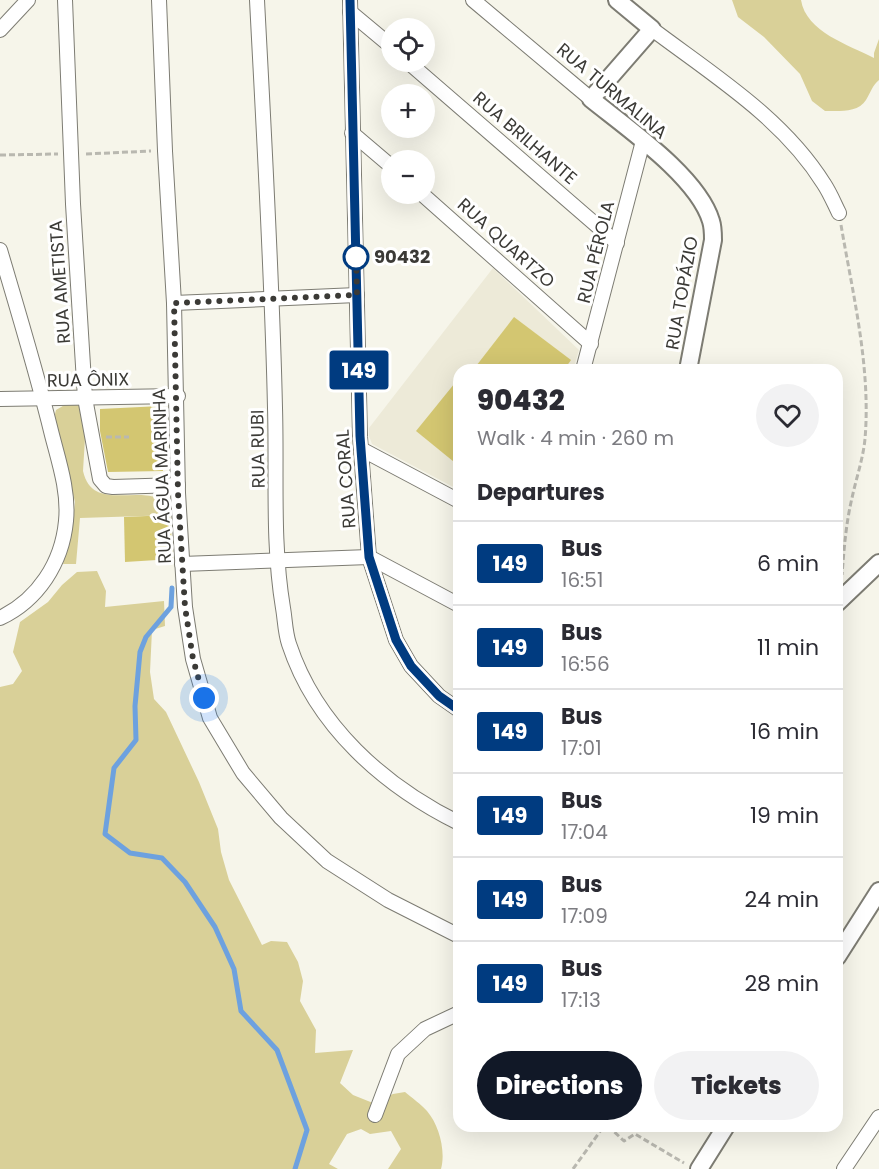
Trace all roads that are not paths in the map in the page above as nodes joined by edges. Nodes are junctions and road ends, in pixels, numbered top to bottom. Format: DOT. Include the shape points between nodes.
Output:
graph roads {
  1 [pos="28,0"];
  2 [pos="65,0"];
  3 [pos="159,0"];
  4 [pos="257,0"];
  5 [pos="473,0"];
  6 [pos="617,0"];
  7 [pos="350,6"];
  8 [pos="652,29"];
  9 [pos="0,30"];
  10 [pos="381,36"];
  11 [pos="420,72"];
  12 [pos="591,99"];
  13 [pos="352,133"];
  14 [pos="643,141"];
  15 [pos="381,158"];
  16 [pos="433,204"];
  17 [pos="839,213"];
  18 [pos="712,223"];
  19 [pos="617,243"];
  20 [pos="0,250"];
  21 [pos="357,295"];
  22 [pos="270,298"];
  23 [pos="174,303"];
  24 [pos="591,344"];
  25 [pos="585,364"];
  26 [pos="689,364"];
  27 [pos="178,396"];
  28 [pos="85,398"];
  29 [pos="0,399"];
  30 [pos="43,399"];
  31 [pos="361,449"];
  32 [pos="178,485"];
  33 [pos="453,498"];
  34 [pos="369,557"];
  35 [pos="278,561"];
  36 [pos="879,563"];
  37 [pos="182,564"];
  38 [pos="843,598"];
  39 [pos="453,602"];
  40 [pos="0,618"];
  41 [pos="453,706"];
  42 [pos="453,820"];
  43 [pos="879,891"];
  44 [pos="453,933"];
  45 [pos="843,948"];
  46 [pos="453,1016"];
  47 [pos="375,1115"];
  48 [pos="879,1118"];
  49 [pos="721,1132"];
  50 [pos="692,1166"];
  51 [pos="844,1169"];
  1 -- 9 [label="street"];
  2 -- 28 [label="street, RUA AMETISTA"];
  3 -- 23 [label="street, RUA ÁGUA MARINHA"];
  4 -- 22 [label="street, RUA RUBI"];
  5 -- 12 [label="street, RUA TURMALINA"];
  6 -- 8 [label="street"];
  7 -- 10 [label="street"];
  7 -- 13 [label="street, RUA CORAL"];
  8 -- 12 [label="street"];
  8 -- 17 [label="street" via="765,115 824,183"];
  11 -- 19 [label="street, RUA BRILHANTE"];
  12 -- 14 [label="street, RUA TURMALINA"];
  13 -- 15 [label="street"];
  13 -- 21 [label="street, RUA CORAL"];
  14 -- 18 [label="street, RUA TURMALINA" via="692,187"];
  14 -- 19 [label="street, RUA PÉROLA"];
  16 -- 24 [label="street, RUA QUARTZO"];
  18 -- 26 [label="street, RUA TOPÁZIO" via="713,240"];
  19 -- 24 [label="street, RUA PÉROLA"];
  20 -- 30 [label="street"];
  21 -- 22 [label="street"];
  21 -- 31 [label="street, RUA CORAL"];
  22 -- 23 [label="street"];
  22 -- 35 [label="street, RUA RUBI"];
  23 -- 27 [label="street, RUA ÁGUA MARINHA"];
  24 -- 25 [label="street, RUA PÉROLA"];
  27 -- 28 [label="street, RUA ÔNIX"];
  27 -- 32 [label="street, RUA ÁGUA MARINHA"];
  28 -- 30 [label="street, RUA ÔNIX"];
  28 -- 32 [label="street, RUA AMETISTA" via="100,479 106,486"];
  29 -- 30 [label="street, RUA ÔNIX"];
  30 -- 40 [label="street" via="66,501 64,536 59,554 40,586 28,601"];
  31 -- 33 [label="street"];
  31 -- 34 [label="street, RUA CORAL"];
  32 -- 37 [label="street, RUA ÁGUA MARINHA"];
  34 -- 35 [label="street"];
  34 -- 39 [label="street"];
  34 -- 41 [label="street, RUA CORAL" via="396,640 411,666"];
  35 -- 37 [label="street"];
  35 -- 42 [label="street, RUA RUBI" via="289,643 310,691 367,763 398,788"];
  36 -- 38 [label="street"];
  37 -- 44 [label="street, RUA ÁGUA MARINHA" via="196,669 210,718 243,773 281,818 327,861 388,900"];
  43 -- 45 [label="street"];
  46 -- 47 [label="street" via="425,1029 398,1054"];
  48 -- 51 [label="street"];
  49 -- 50 [label="street"];
}
